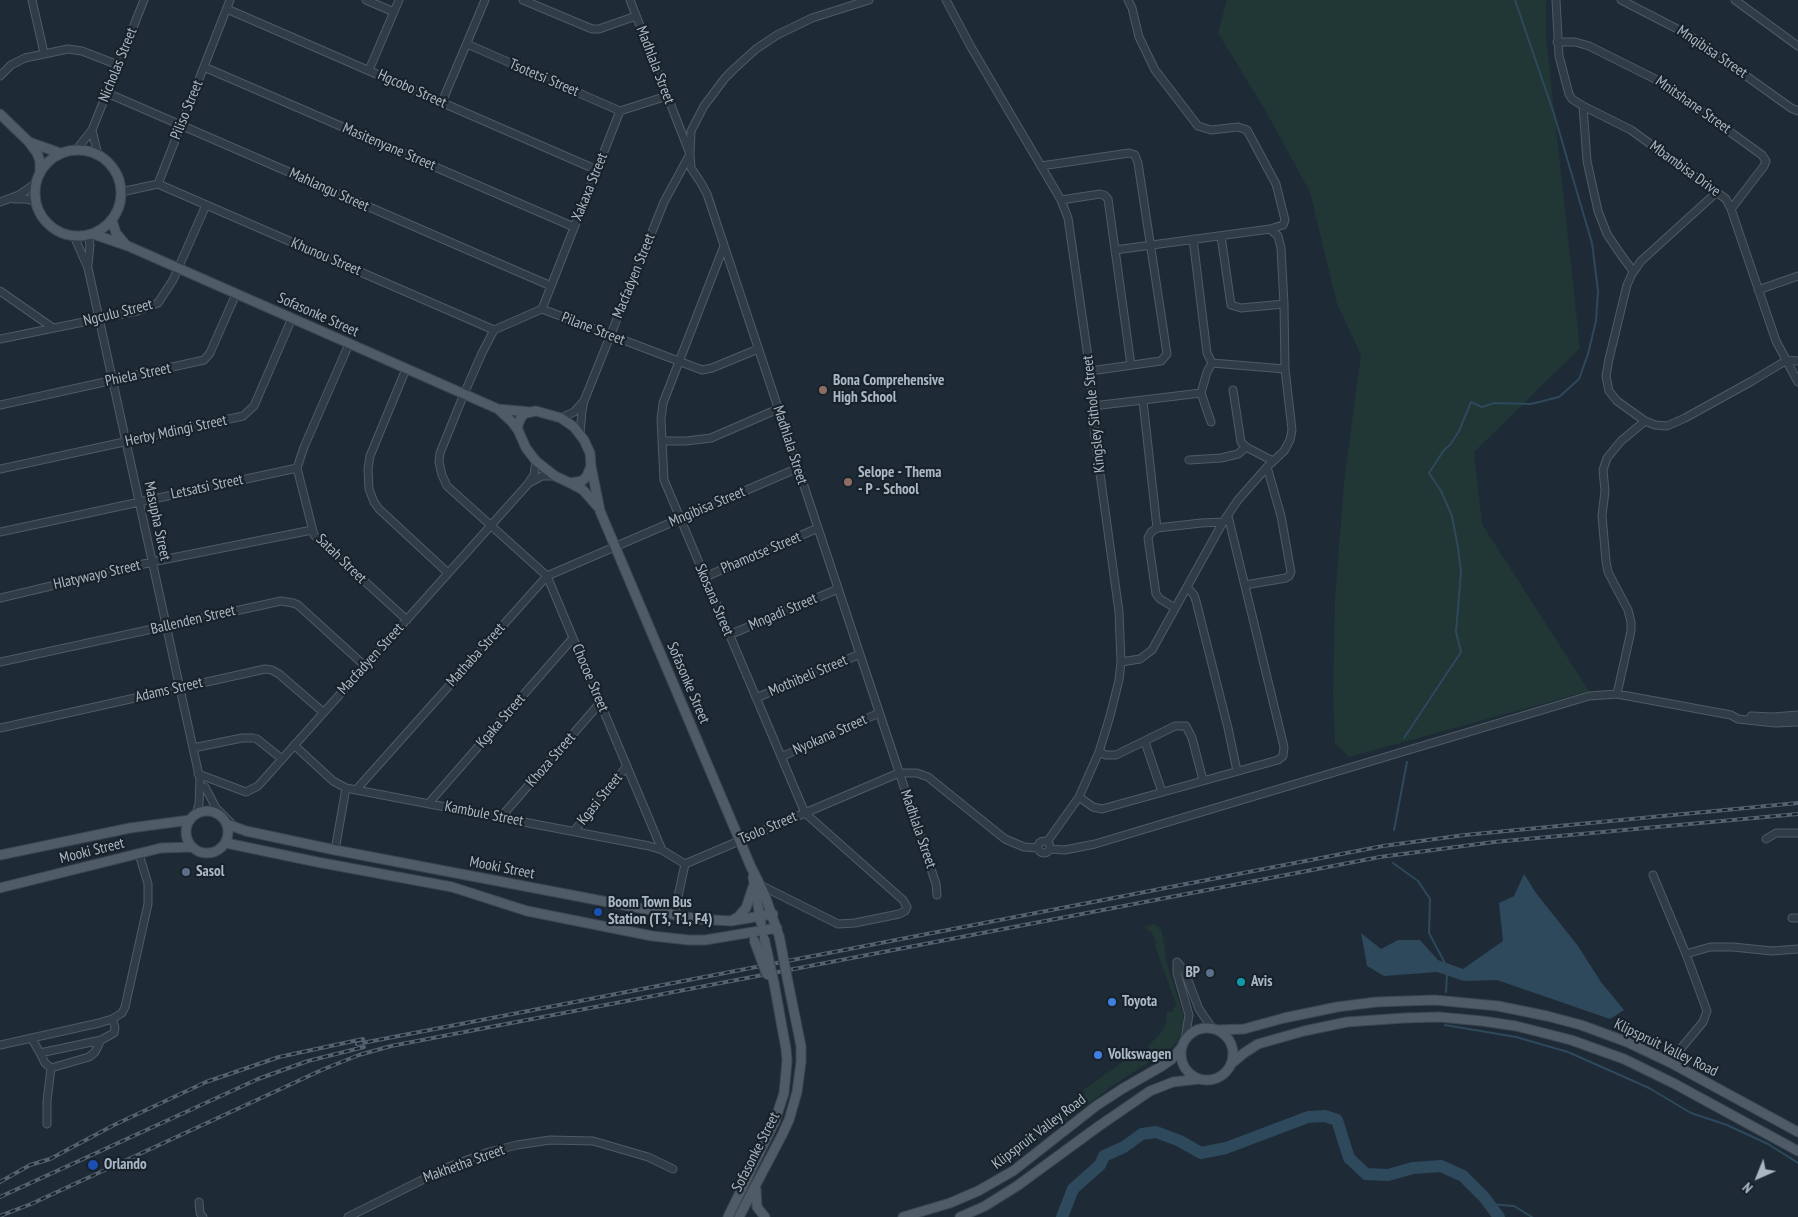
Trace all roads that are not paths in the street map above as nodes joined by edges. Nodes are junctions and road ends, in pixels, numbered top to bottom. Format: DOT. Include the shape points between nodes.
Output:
graph roads {
  1 [pos="32,0"];
  2 [pos="144,0"];
  3 [pos="230,0"];
  4 [pos="366,0"];
  5 [pos="399,0"];
  6 [pos="485,0"];
  7 [pos="523,0"];
  8 [pos="630,0"];
  9 [pos="869,0"];
  10 [pos="946,0"];
  11 [pos="1128,0"];
  12 [pos="1556,0"];
  13 [pos="1622,0"];
  14 [pos="1735,0"];
  15 [pos="227,9"];
  16 [pos="394,12"];
  17 [pos="636,16"];
  18 [pos="1557,42"];
  19 [pos="467,44"];
  20 [pos="1798,46"];
  21 [pos="44,53"];
  22 [pos="118,65"];
  23 [pos="204,67"];
  24 [pos="369,70"];
  25 [pos="0,76"];
  26 [pos="107,93"];
  27 [pos="667,96"];
  28 [pos="442,102"];
  29 [pos="1582,106"];
  30 [pos="620,111"];
  31 [pos="1798,111"];
  32 [pos="0,114"];
  33 [pos="181,126"];
  34 [pos="92,130"];
  35 [pos="29,142"];
  36 [pos="77,149"];
  37 [pos="60,153"];
  38 [pos="690,154"];
  39 [pos="98,155"];
  40 [pos="1041,166"];
  41 [pos="597,170"];
  42 [pos="40,172"];
  43 [pos="35,184"];
  44 [pos="158,184"];
  45 [pos="121,192"];
  46 [pos="1717,192"];
  47 [pos="9,200"];
  48 [pos="1061,200"];
  49 [pos="35,201"];
  50 [pos="0,202"];
  51 [pos="206,205"];
  52 [pos="1731,209"];
  53 [pos="112,220"];
  54 [pos="574,227"];
  55 [pos="1270,229"];
  56 [pos="90,234"];
  57 [pos="74,236"];
  58 [pos="1221,236"];
  59 [pos="1193,239"];
  60 [pos="1151,245"];
  61 [pos="128,246"];
  62 [pos="724,246"];
  63 [pos="1115,250"];
  64 [pos="88,268"];
  65 [pos="178,269"];
  66 [pos="1633,271"];
  67 [pos="1798,276"];
  68 [pos="550,286"];
  69 [pos="1758,290"];
  70 [pos="0,291"];
  71 [pos="236,294"];
  72 [pos="1284,304"];
  73 [pos="542,309"];
  74 [pos="292,318"];
  75 [pos="99,319"];
  76 [pos="53,328"];
  77 [pos="494,330"];
  78 [pos="610,336"];
  79 [pos="0,340"];
  80 [pos="349,344"];
  81 [pos="758,349"];
  82 [pos="1787,360"];
  83 [pos="1798,361"];
  84 [pos="678,362"];
  85 [pos="1212,363"];
  86 [pos="1131,365"];
  87 [pos="406,369"];
  88 [pos="1285,369"];
  89 [pos="1090,371"];
  90 [pos="112,380"];
  91 [pos="1798,382"];
  92 [pos="1232,390"];
  93 [pos="1201,393"];
  94 [pos="464,394"];
  95 [pos="1143,400"];
  96 [pos="584,401"];
  97 [pos="0,405"];
  98 [pos="1093,406"];
  99 [pos="498,409"];
  100 [pos="778,409"];
  101 [pos="530,412"];
  102 [pos="561,418"];
  103 [pos="1645,421"];
  104 [pos="1211,422"];
  105 [pos="518,430"];
  106 [pos="580,434"];
  107 [pos="662,441"];
  108 [pos="126,442"];
  109 [pos="1246,447"];
  110 [pos="1189,460"];
  111 [pos="536,461"];
  112 [pos="1273,461"];
  113 [pos="592,466"];
  114 [pos="1267,467"];
  115 [pos="297,468"];
  116 [pos="798,468"];
  117 [pos="0,469"];
  118 [pos="555,476"];
  119 [pos="570,483"];
  120 [pos="527,485"];
  121 [pos="139,501"];
  122 [pos="600,511"];
  123 [pos="680,519"];
  124 [pos="1225,519"];
  125 [pos="490,526"];
  126 [pos="818,528"];
  127 [pos="1157,528"];
  128 [pos="312,530"];
  129 [pos="0,532"];
  130 [pos="615,546"];
  131 [pos="152,562"];
  132 [pos="448,573"];
  133 [pos="547,576"];
  134 [pos="704,577"];
  135 [pos="1245,585"];
  136 [pos="1187,587"];
  137 [pos="838,589"];
  138 [pos="0,598"];
  139 [pos="1175,608"];
  140 [pos="406,620"];
  141 [pos="166,626"];
  142 [pos="729,635"];
  143 [pos="573,638"];
  144 [pos="860,654"];
  145 [pos="0,662"];
  146 [pos="1121,662"];
  147 [pos="365,666"];
  148 [pos="180,688"];
  149 [pos="1617,694"];
  150 [pos="756,698"];
  151 [pos="600,703"];
  152 [pos="323,712"];
  153 [pos="879,713"];
  154 [pos="1731,715"];
  155 [pos="1798,715"];
  156 [pos="1798,722"];
  157 [pos="0,728"];
  158 [pos="1145,742"];
  159 [pos="294,745"];
  160 [pos="192,748"];
  161 [pos="1099,752"];
  162 [pos="781,757"];
  163 [pos="282,759"];
  164 [pos="627,766"];
  165 [pos="1237,771"];
  166 [pos="899,773"];
  167 [pos="199,777"];
  168 [pos="1203,780"];
  169 [pos="205,787"];
  170 [pos="346,788"];
  171 [pos="356,790"];
  172 [pos="1162,792"];
  173 [pos="1079,797"];
  174 [pos="429,803"];
  175 [pos="213,812"];
  176 [pos="805,813"];
  177 [pos="193,817"];
  178 [pos="501,817"];
  179 [pos="227,824"];
  180 [pos="237,828"];
  181 [pos="574,831"];
  182 [pos="1798,833"];
  183 [pos="1766,838"];
  184 [pos="740,840"];
  185 [pos="1049,845"];
  186 [pos="223,846"];
  187 [pos="192,847"];
  188 [pos="335,850"];
  189 [pos="662,850"];
  190 [pos="139,854"];
  191 [pos="0,855"];
  192 [pos="685,864"];
  193 [pos="1653,875"];
  194 [pos="757,885"];
  195 [pos="0,888"];
  196 [pos="937,895"];
  197 [pos="773,914"];
  198 [pos="674,915"];
  199 [pos="761,917"];
  200 [pos="731,921"];
  201 [pos="778,932"];
  202 [pos="764,934"];
  203 [pos="752,937"];
  204 [pos="1798,948"];
  205 [pos="1686,954"];
  206 [pos="772,981"];
  207 [pos="112,1019"];
  208 [pos="1214,1029"];
  209 [pos="32,1039"];
  210 [pos="1185,1039"];
  211 [pos="101,1040"];
  212 [pos="0,1045"];
  213 [pos="1181,1048"];
  214 [pos="40,1053"];
  215 [pos="1671,1063"];
  216 [pos="1231,1064"];
  217 [pos="51,1068"];
  218 [pos="1199,1079"];
  219 [pos="47,1124"];
  220 [pos="1798,1132"];
  221 [pos="1798,1151"];
  222 [pos="673,1170"];
  223 [pos="760,1177"];
  224 [pos="199,1202"];
  225 [pos="727,1215"];
  226 [pos="203,1217"];
  227 [pos="348,1217"];
  228 [pos="739,1217"];
  229 [pos="765,1217"];
  230 [pos="902,1217"];
  231 [pos="960,1217"];
  1 -- 21 [label="street"];
  2 -- 22 [label="street, Nicholas Street"];
  3 -- 15 [label="street, Piliso Street"];
  4 -- 16 [label="street"];
  5 -- 16 [label="street"];
  6 -- 19 [label="street"];
  7 -- 17 [label="street" via="592,29"];
  8 -- 17 [label="street, Madhlala Street"];
  9 -- 38 [label="street" via="790,28 748,55 704,106 691,131"];
  10 -- 40 [label="street, Kingsley Sithole Street"];
  11 -- 55 [label="street" via="1139,37 1155,70 1198,126 1211,130 1241,127 1252,137 1276,184 1285,220 1283,225"];
  12 -- 18 [label="street, Mbambisa Drive"];
  13 -- 31 [label="street, Mnqibisa Street" via="1689,35"];
  14 -- 20 [label="street"];
  15 -- 23 [label="street, Piliso Street"];
  15 -- 24 [label="street, Hgcobo Street"];
  16 -- 24 [label="street"];
  17 -- 27 [label="street, Madhlala Street"];
  18 -- 29 [label="street, Mbambisa Drive" via="1566,87 1572,99"];
  18 -- 52 [label="street, Mnitshane Street" via="1582,43 1632,66 1674,90 1762,154 1766,161 1764,166"];
  19 -- 28 [label="street"];
  19 -- 30 [label="street, Tsotetsi Street"];
  21 -- 22 [label="street" via="75,50"];
  21 -- 25 [label="street" via="16,62"];
  22 -- 26 [label="street, Nicholas Street"];
  23 -- 33 [label="street, Piliso Street"];
  23 -- 54 [label="street, Masitenyane Street"];
  24 -- 28 [label="street, Hgcobo Street"];
  26 -- 33 [label="street, Mahlangu Street"];
  26 -- 34 [label="street, Nicholas Street"];
  27 -- 30 [label="street"];
  27 -- 38 [label="street, Madhlala Street"];
  28 -- 41 [label="street, Hgcobo Street"];
  29 -- 46 [label="street, Mbambisa Drive" via="1631,130"];
  29 -- 66 [label="street" via="1586,162 1598,211 1607,234"];
  30 -- 41 [label="street, Xakaxa Street"];
  32 -- 35 [label="main road"];
  33 -- 44 [label="street, Piliso Street"];
  33 -- 68 [label="street, Mahlangu Street"];
  34 -- 36 [label="street, Nicholas Street"];
  34 -- 39 [label="street"];
  35 -- 37 [label="main road"];
  35 -- 42 [label="main road" via="39,157"];
  36 -- 37 [label="main road, Sofasonke Street"];
  36 -- 39 [label="main road, Sofasonke Street"];
  37 -- 42 [label="main road, Sofasonke Street"];
  38 -- 62 [label="street, Madhlala Street" via="691,168 707,194"];
  38 -- 78 [label="street, Macfadyen Street" via="664,202"];
  39 -- 45 [label="main road, Sofasonke Street" via="115,170"];
  40 -- 48 [label="street, Kingsley Sithole Street"];
  40 -- 60 [label="street" via="1119,154 1135,155"];
  41 -- 54 [label="street, Xakaxa Street"];
  42 -- 43 [label="main road, Sofasonke Street"];
  43 -- 47 [label="street"];
  43 -- 49 [label="main road, Sofasonke Street"];
  44 -- 45 [label="street"];
  44 -- 51 [label="street, Khunou Street"];
  45 -- 53 [label="main road"];
  46 -- 52 [label="street, Mbambisa Drive"];
  46 -- 66 [label="street"];
  47 -- 49 [label="street"];
  47 -- 50 [label="street"];
  48 -- 63 [label="street" via="1100,194 1107,197"];
  48 -- 89 [label="street, Kingsley Sithole Street" via="1071,234"];
  49 -- 57 [label="main road, Sofasonke Street" via="49,225"];
  51 -- 65 [label="street, Ngculu Street"];
  51 -- 77 [label="street, Khunou Street"];
  52 -- 69 [label="street, Mbambisa Drive"];
  53 -- 56 [label="main road"];
  53 -- 61 [label="main road, Sofasonke Street" via="116,233"];
  54 -- 68 [label="street, Xakaxa Street"];
  55 -- 58 [label="street"];
  55 -- 72 [label="street" via="1278,236 1281,248"];
  56 -- 57 [label="main road, Sofasonke Street"];
  56 -- 61 [label="main road, Sofasonke Street"];
  56 -- 64 [label="street, Masupha Street"];
  57 -- 64 [label="street, Masupha Street"];
  58 -- 59 [label="street"];
  58 -- 72 [label="street" via="1232,305 1241,308"];
  59 -- 60 [label="street"];
  59 -- 85 [label="street"];
  60 -- 63 [label="street"];
  60 -- 86 [label="street" via="1167,354 1161,361"];
  61 -- 65 [label="main road, Sofasonke Street"];
  62 -- 81 [label="street, Madhlala Street"];
  62 -- 84 [label="street, Skosana Street"];
  63 -- 86 [label="street"];
  64 -- 75 [label="street, Masupha Street"];
  65 -- 71 [label="main road, Sofasonke Street"];
  65 -- 75 [label="street, Ngculu Street" via="158,303"];
  66 -- 103 [label="street" via="1606,376 1613,398"];
  67 -- 69 [label="street"];
  68 -- 73 [label="street, Xakaxa Street"];
  69 -- 82 [label="street, Mbambisa Drive" via="1776,341"];
  70 -- 76 [label="street"];
  71 -- 74 [label="main road, Sofasonke Street"];
  71 -- 90 [label="street, Phiela Street" via="204,360"];
  72 -- 88 [label="street"];
  73 -- 77 [label="street, Pilane Street"];
  73 -- 78 [label="street, Pilane Street"];
  74 -- 80 [label="main road, Sofasonke Street"];
  74 -- 108 [label="street, Herby Mdingi Street" via="254,406 246,414"];
  75 -- 76 [label="street, Ngculu Street"];
  75 -- 90 [label="street, Masupha Street"];
  76 -- 79 [label="street, Ngculu Street"];
  77 -- 94 [label="street"];
  78 -- 84 [label="street, Pilane Street"];
  78 -- 96 [label="street, Macfadyen Street"];
  80 -- 87 [label="main road, Sofasonke Street"];
  80 -- 115 [label="street"];
  81 -- 84 [label="street, Pilane Street" via="707,369"];
  81 -- 100 [label="street, Madhlala Street"];
  82 -- 83 [label="street"];
  82 -- 91 [label="street, Mbambisa Drive"];
  82 -- 103 [label="street" via="1676,422 1662,426"];
  84 -- 107 [label="street, Skosana Street" via="662,410"];
  85 -- 88 [label="street"];
  85 -- 93 [label="street"];
  86 -- 89 [label="street"];
  87 -- 94 [label="main road, Sofasonke Street"];
  87 -- 132 [label="street" via="370,456 369,489 379,509"];
  88 -- 112 [label="street" via="1291,435 1288,445"];
  89 -- 98 [label="street, Kingsley Sithole Street"];
  90 -- 97 [label="street, Phiela Street"];
  90 -- 108 [label="street, Masupha Street"];
  92 -- 109 [label="street" via="1239,435"];
  93 -- 95 [label="street"];
  93 -- 104 [label="street"];
  94 -- 99 [label="main road, Sofasonke Street"];
  94 -- 125 [label="street, Chocoe Street" via="439,462 447,486"];
  95 -- 98 [label="street"];
  95 -- 127 [label="street"];
  96 -- 102 [label="street, Macfadyen Street" via="574,412"];
  96 -- 106 [label="street, Macfadyen Street"];
  98 -- 146 [label="street, Kingsley Sithole Street" via="1119,612"];
  99 -- 101 [label="main road, Sofasonke Street"];
  99 -- 105 [label="main road, Sofasonke Street"];
  100 -- 107 [label="street" via="711,438"];
  100 -- 116 [label="street, Madhlala Street"];
  101 -- 102 [label="main road, Sofasonke Street"];
  101 -- 105 [label="main road" via="519,420"];
  102 -- 106 [label="main road, Sofasonke Street"];
  103 -- 149 [label="street" via="1621,440 1607,458 1603,470 1602,516 1608,572 1631,622"];
  105 -- 111 [label="main road, Sofasonke Street"];
  106 -- 113 [label="main road, Sofasonke Street" via="590,453"];
  107 -- 123 [label="street, Skosana Street" via="663,475"];
  108 -- 117 [label="street, Herby Mdingi Street"];
  108 -- 121 [label="street, Masupha Street"];
  109 -- 110 [label="street" via="1238,454 1221,458"];
  109 -- 112 [label="street"];
  111 -- 118 [label="main road, Sofasonke Street"];
  111 -- 120 [label="street, Macfadyen Street" via="534,475"];
  112 -- 114 [label="street"];
  113 -- 119 [label="main road" via="582,480"];
  113 -- 122 [label="main road, Sofasonke Street"];
  114 -- 124 [label="street"];
  114 -- 135 [label="street" via="1281,516 1291,572 1286,578"];
  115 -- 121 [label="street, Letsatsi Street"];
  115 -- 128 [label="street, Satah Street"];
  116 -- 123 [label="street, Mngibisa Street"];
  116 -- 126 [label="street, Madhlala Street"];
  118 -- 119 [label="main road, Sofasonke Street"];
  118 -- 120 [label="street, Macfadyen Street" via="542,476"];
  119 -- 122 [label="main road, Sofasonke Street" via="587,493"];
  120 -- 125 [label="street, Macfadyen Street"];
  121 -- 129 [label="street, Letsatsi Street"];
  121 -- 131 [label="street, Masupha Street"];
  122 -- 130 [label="main road, Sofasonke Street"];
  123 -- 130 [label="street, Mngibisa Street"];
  123 -- 134 [label="street, Skosana Street"];
  124 -- 127 [label="street"];
  124 -- 135 [label="street"];
  124 -- 136 [label="street"];
  125 -- 132 [label="street, Macfadyen Street"];
  125 -- 133 [label="street, Chocoe Street"];
  126 -- 134 [label="street, Phamotse Street"];
  126 -- 137 [label="street, Madhlala Street"];
  127 -- 139 [label="street" via="1148,538 1155,591 1160,599"];
  128 -- 131 [label="street, Hlatywayo Street"];
  128 -- 140 [label="street, Satah Street" via="317,539"];
  130 -- 133 [label="street, Mathaba Street"];
  130 -- 184 [label="main road, Sofasonke Street"];
  131 -- 138 [label="street, Hlatywayo Street"];
  131 -- 141 [label="street, Masupha Street"];
  132 -- 140 [label="street, Macfadyen Street"];
  133 -- 143 [label="street, Chocoe Street"];
  133 -- 171 [label="street, Mathaba Street"];
  134 -- 142 [label="street, Skosana Street"];
  135 -- 165 [label="street" via="1284,753 1278,760"];
  136 -- 139 [label="street"];
  136 -- 165 [label="street" via="1196,601"];
  137 -- 142 [label="street, Mngadi Street"];
  137 -- 144 [label="street, Madhlala Street"];
  139 -- 146 [label="street" via="1148,654 1140,659"];
  140 -- 147 [label="street, Macfadyen Street"];
  141 -- 145 [label="street, Ballenden Street"];
  141 -- 147 [label="street, Ballenden Street" via="266,603 293,602"];
  141 -- 148 [label="street, Masupha Street"];
  142 -- 150 [label="street, Skosana Street"];
  143 -- 151 [label="street, Chocoe Street"];
  143 -- 174 [label="street, Kgaka Street"];
  144 -- 150 [label="street, Mothibeli Street"];
  144 -- 153 [label="street, Madhlala Street"];
  146 -- 161 [label="street, Kingsley Sithole Street" via="1116,697"];
  147 -- 152 [label="street, Macfadyen Street"];
  148 -- 152 [label="street, Adams Street" via="256,670 272,670"];
  148 -- 157 [label="street, Adams Street"];
  148 -- 160 [label="street, Masupha Street"];
  149 -- 154 [label="street"];
  149 -- 185 [label="street" via="1589,696 1557,705 1095,844 1065,850"];
  150 -- 162 [label="street, Skosana Street"];
  151 -- 164 [label="street, Chocoe Street"];
  151 -- 178 [label="street, Khoza Street"];
  152 -- 159 [label="street, Macfadyen Street"];
  153 -- 162 [label="street, Nyokana Street"];
  153 -- 166 [label="street, Madhlala Street"];
  154 -- 155 [label="street"];
  154 -- 156 [label="street" via="1759,722"];
  158 -- 161 [label="street" via="1116,755"];
  158 -- 168 [label="street" via="1176,726 1186,726"];
  158 -- 172 [label="street"];
  159 -- 163 [label="street, Macfadyen Street"];
  159 -- 170 [label="street, Kambule Street"];
  160 -- 163 [label="street" via="252,738"];
  160 -- 167 [label="street, Masupha Street"];
  161 -- 173 [label="street, Kingsley Sithole Street"];
  162 -- 176 [label="street, Skosana Street"];
  163 -- 167 [label="street, Macfadyen Street" via="258,786 246,792"];
  164 -- 181 [label="street, Kgasi Street"];
  164 -- 189 [label="street, Chocoe Street"];
  165 -- 168 [label="street"];
  166 -- 176 [label="street, Tsolo Street"];
  166 -- 185 [label="street" via="928,777 1005,839 1024,847 1038,848 1040,843"];
  166 -- 196 [label="street, Madhlala Street"];
  167 -- 169 [label="street, Masupha Street"];
  167 -- 177 [label="street, Masupha Street" via="199,804"];
  168 -- 172 [label="street"];
  169 -- 175 [label="street, Masupha Street"];
  169 -- 180 [label="street" via="216,808"];
  170 -- 171 [label="street, Kambule Street"];
  170 -- 188 [label="street"];
  171 -- 174 [label="street, Kambule Street"];
  172 -- 173 [label="street" via="1100,809"];
  173 -- 185 [label="street, Kingsley Sithole Street"];
  174 -- 178 [label="street, Kambule Street"];
  175 -- 177 [label="main road"];
  175 -- 179 [label="main road"];
  176 -- 184 [label="street, Tsolo Street"];
  176 -- 194 [label="street, Skosana Street" via="903,900 907,907 905,911 838,924"];
  177 -- 187 [label="main road" via="186,832"];
  177 -- 191 [label="main road, Mooki Street"];
  178 -- 181 [label="street, Kambule Street"];
  179 -- 180 [label="main road, Mooki Street"];
  179 -- 186 [label="main road"];
  180 -- 188 [label="main road, Mooki Street"];
  181 -- 189 [label="street, Kambule Street"];
  182 -- 183 [label="street" via="1776,833"];
  184 -- 192 [label="street, Tsolo Street"];
  184 -- 194 [label="main road, Sofasonke Street"];
  186 -- 187 [label="main road" via="209,854"];
  186 -- 203 [label="main road, Mooki Street" via="452,887 527,911 652,936 689,940"];
  187 -- 190 [label="main road, Mooki Street" via="162,848"];
  188 -- 198 [label="main road, Mooki Street"];
  189 -- 192 [label="street, Kambule Street"];
  190 -- 195 [label="main road, Mooki Street"];
  190 -- 207 [label="street" via="148,884 148,904 125,1006 122,1013"];
  192 -- 198 [label="street"];
  193 -- 205 [label="street"];
  194 -- 197 [label="main road, Sofasonke Street"];
  194 -- 199 [label="main road, Sofasonke Street"];
  194 -- 200 [label="main road" via="746,908"];
  197 -- 199 [label="main road, Mooki Street"];
  197 -- 201 [label="main road, Sofasonke Street"];
  198 -- 200 [label="main road, Mooki Street"];
  199 -- 200 [label="main road, Mooki Street"];
  199 -- 202 [label="main road, Sofasonke Street"];
  201 -- 202 [label="main road, Mooki Street"];
  201 -- 223 [label="main road, Sofasonke Street, bridge" via="801,1046 800,1080 789,1120"];
  202 -- 203 [label="main road, Mooki Street"];
  202 -- 206 [label="main road, Sofasonke Street, bridge"];
  203 -- 206 [label="main road, bridge"];
  204 -- 205 [label="street" via="1772,951 1710,947"];
  205 -- 215 [label="street" via="1706,1006 1706,1014"];
  206 -- 225 [label="main road, Sofasonke Street" via="786,1049 784,1093 775,1120"];
  207 -- 209 [label="street"];
  207 -- 211 [label="street" via="114,1033"];
  208 -- 210 [label="main road" via="1197,1030"];
  208 -- 210 [label="street" via="1199,1009 1184,970 1177,962 1189,1015"];
  208 -- 215 [label="main road, Klipspruit Valley Road" via="1244,1029 1329,1009 1376,1002 1436,1000 1518,1009 1581,1025"];
  208 -- 216 [label="main road" via="1226,1036 1231,1044"];
  209 -- 212 [label="street"];
  209 -- 214 [label="street"];
  210 -- 213 [label="main road"];
  211 -- 214 [label="street"];
  211 -- 217 [label="street" via="89,1057"];
  213 -- 218 [label="main road" via="1184,1067"];
  213 -- 230 [label="main road, Klipspruit Valley Road" via="1172,1059 1096,1106 1013,1171 950,1203"];
  214 -- 217 [label="street"];
  215 -- 220 [label="main road, Klipspruit Valley Road"];
  216 -- 218 [label="main road" via="1216,1079"];
  216 -- 221 [label="main road, Klipspruit Valley Road" via="1258,1044 1347,1022 1439,1018 1508,1025 1571,1040 1624,1059"];
  217 -- 219 [label="street" via="46,1101"];
  218 -- 231 [label="main road, Klipspruit Valley Road" via="1172,1082 1150,1091 1017,1186"];
  222 -- 227 [label="street, Makhetha Street" via="641,1155 593,1142 550,1140 489,1152 448,1167"];
  223 -- 228 [label="main road, Sofasonke Street"];
  223 -- 229 [label="main road" via="755,1201"];
  224 -- 226 [label="street"];
}
